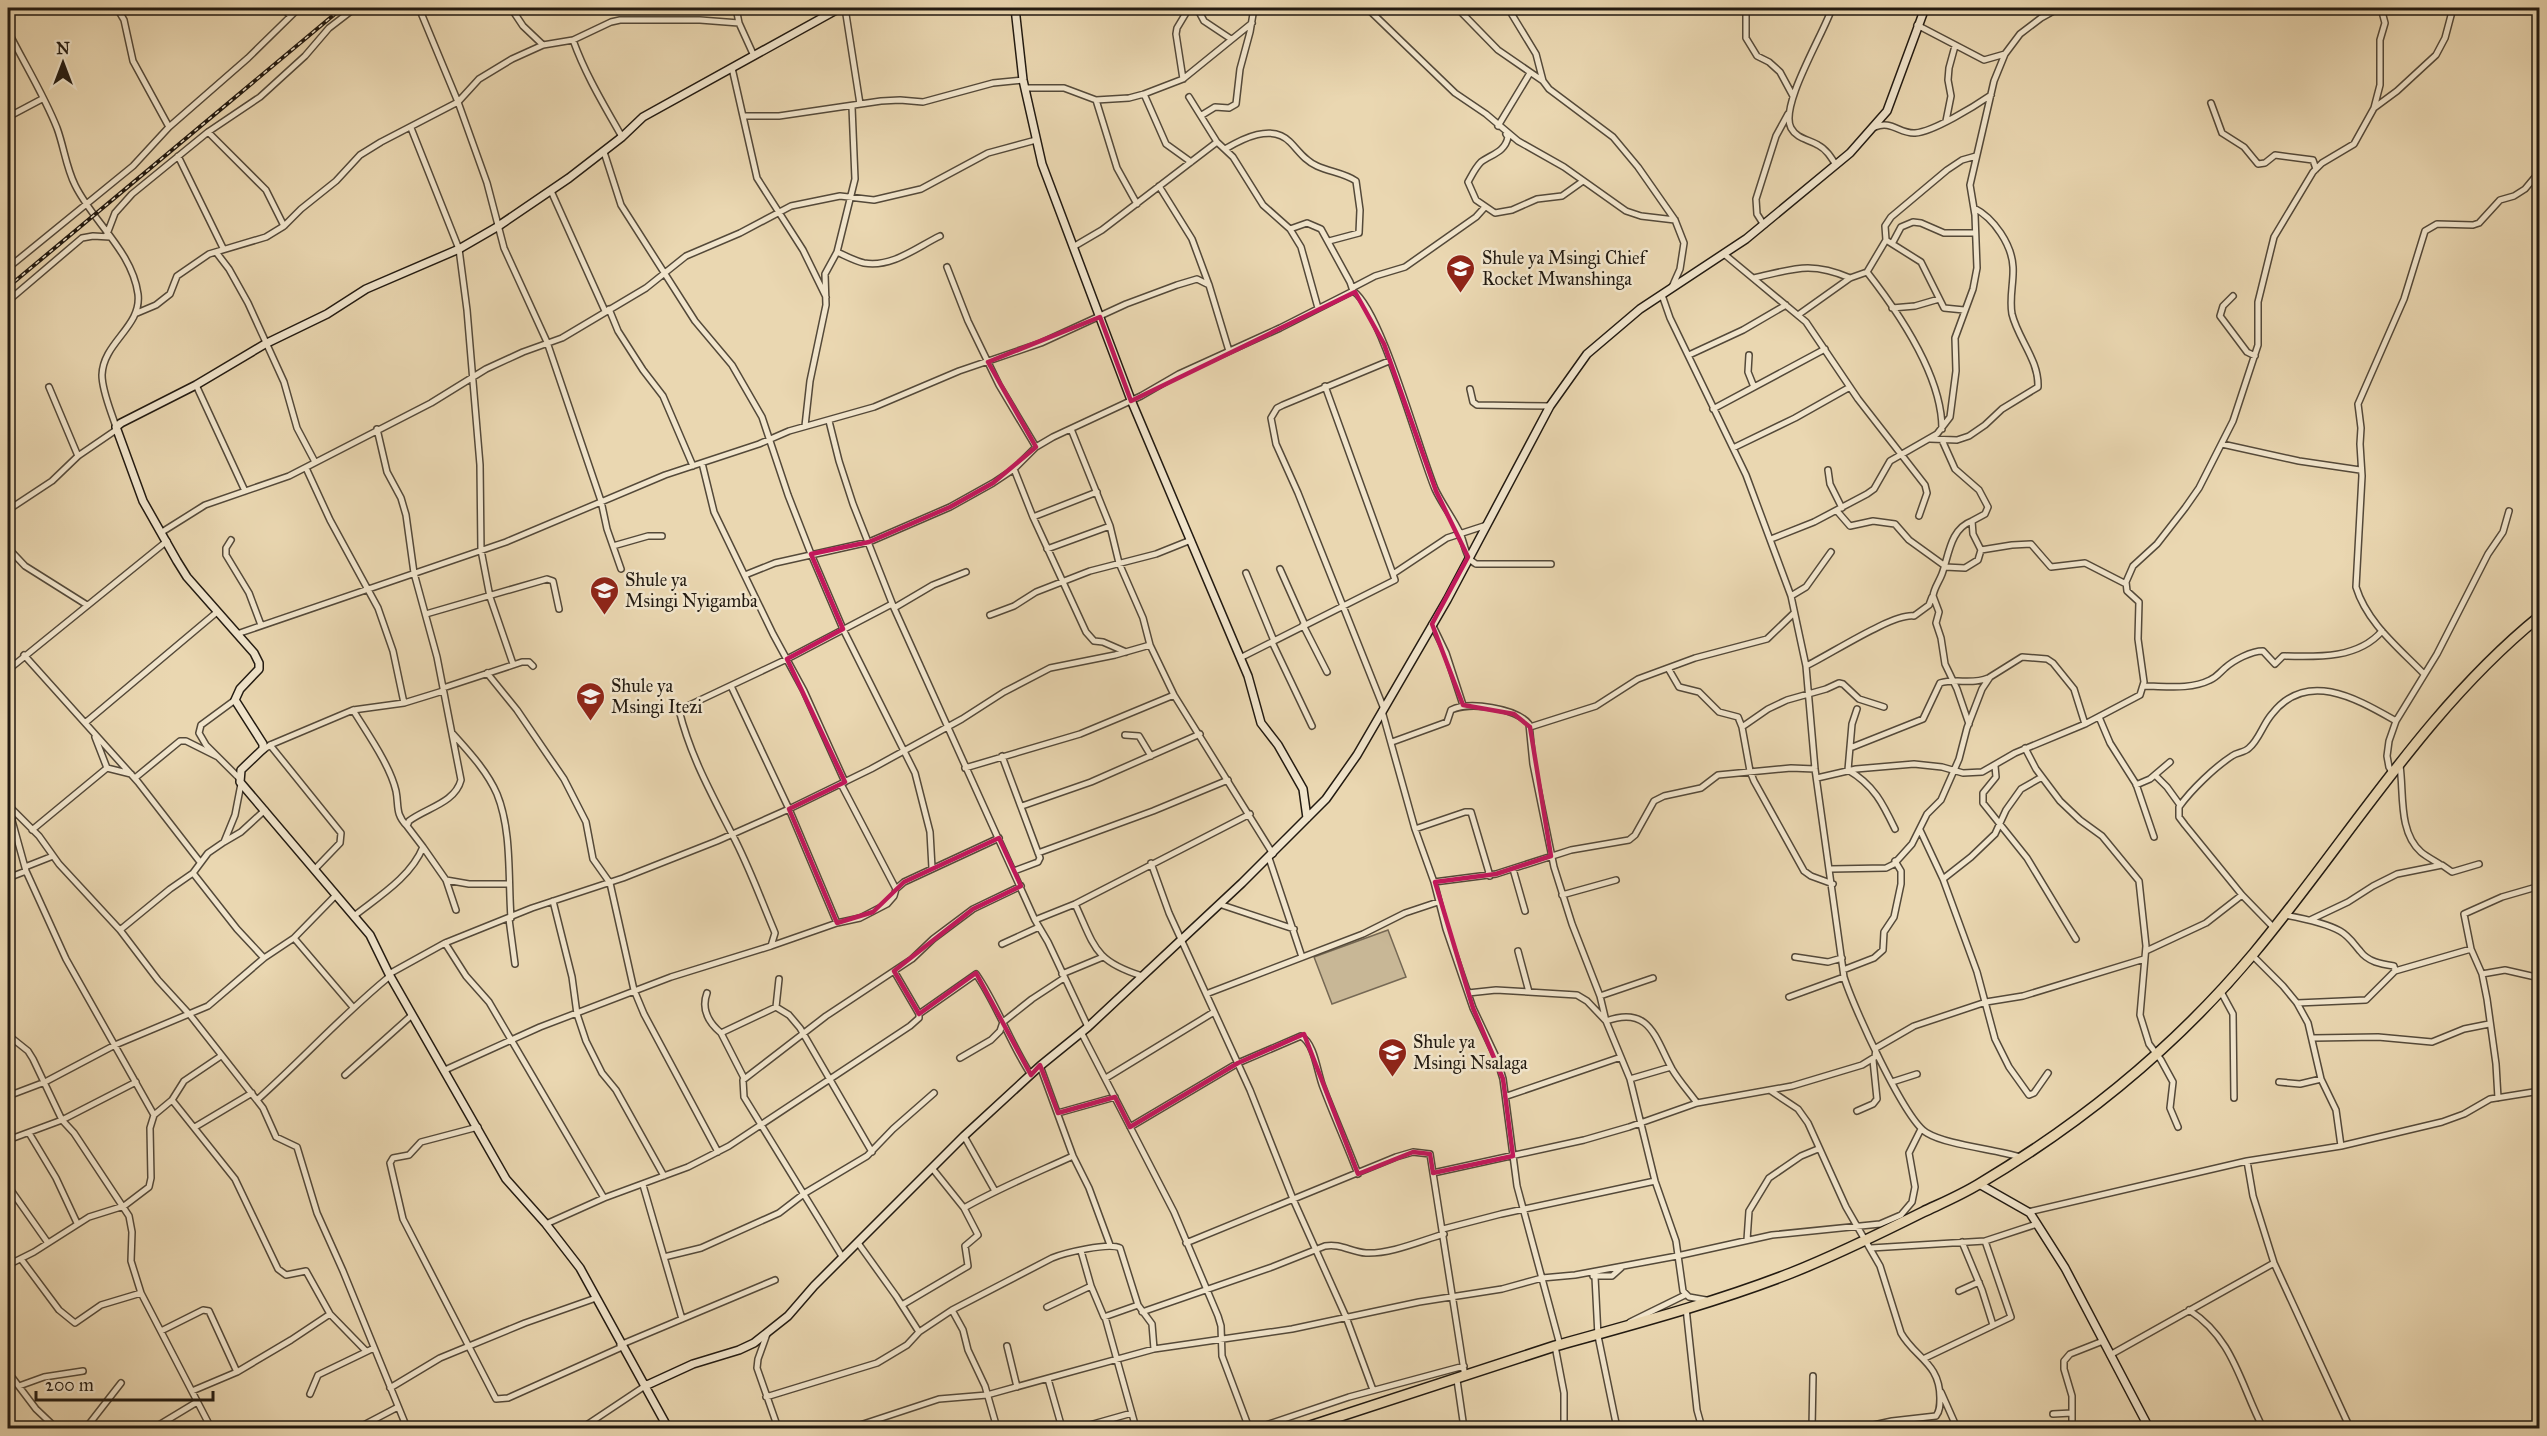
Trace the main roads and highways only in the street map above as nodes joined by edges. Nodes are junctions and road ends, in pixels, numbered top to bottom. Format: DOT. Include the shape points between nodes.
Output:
graph roads {
  1 [pos="2540,616"];
  2 [pos="1304,1428"];
  1 -- 2 [label="highway" via="2474,675 2285,915 2220,990 2156,1056 2052,1137 1979,1184 1868,1245 1686,1308"];
}
